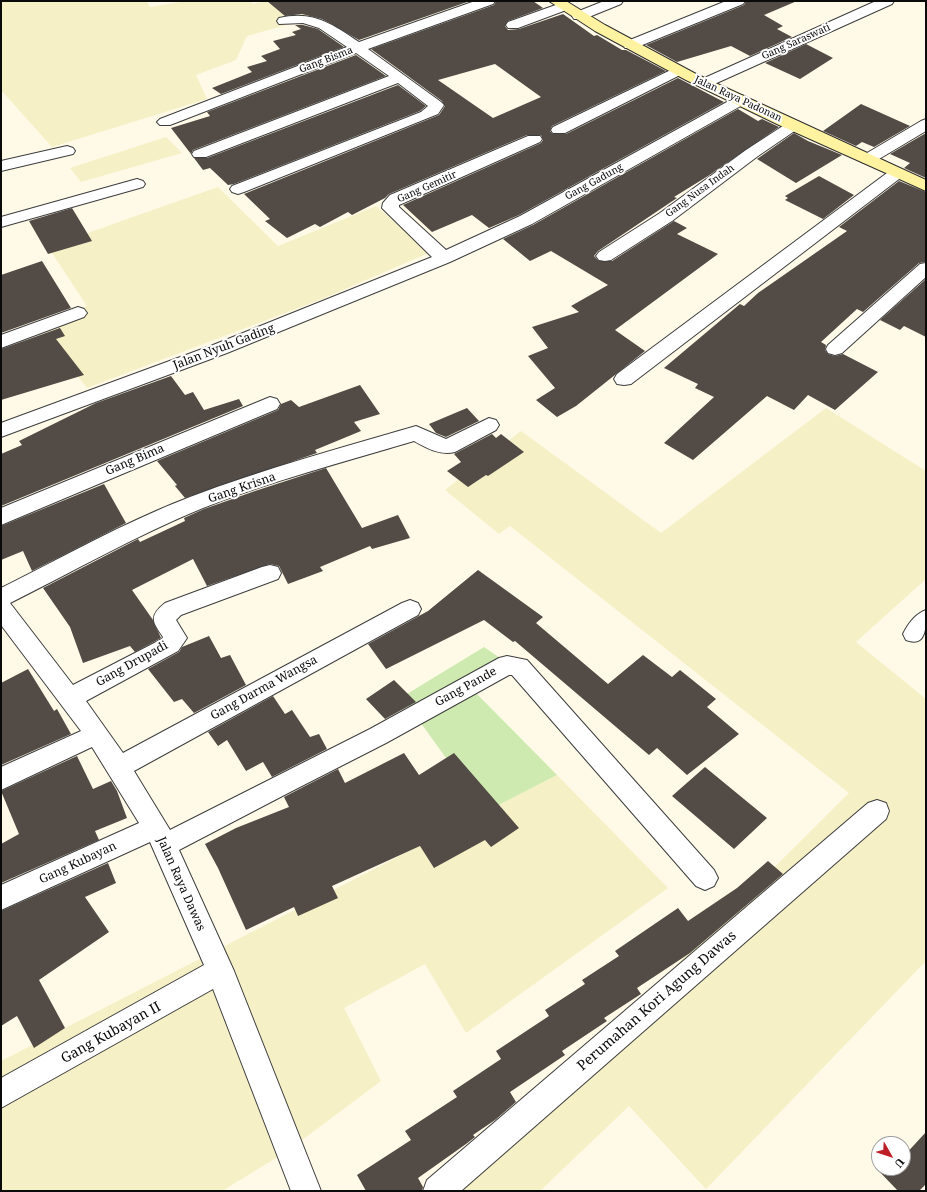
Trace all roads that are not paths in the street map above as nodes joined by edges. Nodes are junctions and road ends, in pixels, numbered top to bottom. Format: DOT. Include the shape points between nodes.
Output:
graph roads {
  1 [pos="488,1"];
  2 [pos="616,1"];
  3 [pos="738,1"];
  4 [pos="887,1"];
  5 [pos="560,3"];
  6 [pos="578,16"];
  7 [pos="284,21"];
  8 [pos="513,25"];
  9 [pos="630,46"];
  10 [pos="357,48"];
  11 [pos="677,71"];
  12 [pos="400,77"];
  13 [pos="704,84"];
  14 [pos="741,100"];
  15 [pos="164,122"];
  16 [pos="926,124"];
  17 [pos="794,125"];
  18 [pos="559,130"];
  19 [pos="534,139"];
  20 [pos="67,151"];
  21 [pos="200,154"];
  22 [pos="868,159"];
  23 [pos="1,166"];
  24 [pos="897,172"];
  25 [pos="137,184"];
  26 [pos="926,186"];
  27 [pos="238,189"];
  28 [pos="1,222"];
  29 [pos="605,256"];
  30 [pos="444,258"];
  31 [pos="926,268"];
  32 [pos="78,313"];
  33 [pos="1,342"];
  34 [pos="835,349"];
  35 [pos="624,379"];
  36 [pos="270,404"];
  37 [pos="490,425"];
  38 [pos="1,430"];
  39 [pos="1,517"];
  40 [pos="270,573"];
  41 [pos="1,598"];
  42 [pos="1,608"];
  43 [pos="410,609"];
  44 [pos="70,698"];
  45 [pos="97,734"];
  46 [pos="118,768"];
  47 [pos="1,779"];
  48 [pos="877,811"];
  49 [pos="160,836"];
  50 [pos="705,878"];
  51 [pos="1,898"];
  52 [pos="220,971"];
  53 [pos="1,1094"];
  54 [pos="306,1191"];
  55 [pos="438,1191"];
  1 -- 10 [label="street, Gang Bisma"];
  2 -- 6 [label="street"];
  3 -- 9 [label="street"];
  4 -- 13 [label="street, Gang Saraswati"];
  5 -- 6 [label="main road, Jalan Raya Padonan"];
  5 -- 8 [label="street"];
  6 -- 9 [label="main road, Jalan Raya Padonan"];
  7 -- 10 [label="street" via="316,21"];
  9 -- 11 [label="main road, Jalan Raya Padonan"];
  10 -- 12 [label="street"];
  10 -- 15 [label="street, Gang Bisma"];
  11 -- 13 [label="main road, Jalan Raya Padonan"];
  11 -- 18 [label="street"];
  12 -- 21 [label="street"];
  12 -- 27 [label="street" via="435,103 433,111"];
  13 -- 14 [label="main road, Jalan Raya Padonan"];
  14 -- 17 [label="main road, Jalan Raya Padonan"];
  14 -- 30 [label="street, Gang Gadung" via="526,220"];
  16 -- 22 [label="street"];
  17 -- 22 [label="main road, Jalan Raya Padonan"];
  17 -- 29 [label="street, Gang Nusa Indah"];
  19 -- 30 [label="street, Gang Gemitir" via="396,199 392,203 390,208"];
  20 -- 23 [label="street"];
  22 -- 24 [label="main road, Jalan Raya Padonan"];
  24 -- 26 [label="main road, Jalan Raya Padonan"];
  24 -- 35 [label="street"];
  25 -- 28 [label="street"];
  30 -- 38 [label="street, Jalan Nyuh Gading" via="220,350"];
  31 -- 34 [label="street"];
  32 -- 33 [label="street"];
  36 -- 39 [label="street, Gang Bima"];
  37 -- 41 [label="street, Gang Krisna" via="448,448 433,444 416,433 246,485 196,503 142,527"];
  40 -- 44 [label="street, Gang Drupadi" via="173,609 165,616 165,622 176,638 170,645"];
  42 -- 44 [label="street, Jalan Raya Dawas"];
  43 -- 46 [label="street, Gang Darma Wangsa"];
  44 -- 45 [label="street, Jalan Raya Dawas"];
  45 -- 46 [label="street, Jalan Raya Dawas"];
  45 -- 47 [label="street"];
  46 -- 49 [label="street, Jalan Raya Dawas"];
  48 -- 55 [label="street, Perumahan Kori Agung Dawas"];
  49 -- 50 [label="street, Gang Pande" via="283,783 378,736 510,664 519,667"];
  49 -- 51 [label="street, Gang Kubayan"];
  49 -- 52 [label="street, Jalan Raya Dawas"];
  52 -- 53 [label="street, Gang Kubayan II"];
  52 -- 54 [label="street, Jalan Raya Dawas"];
}
